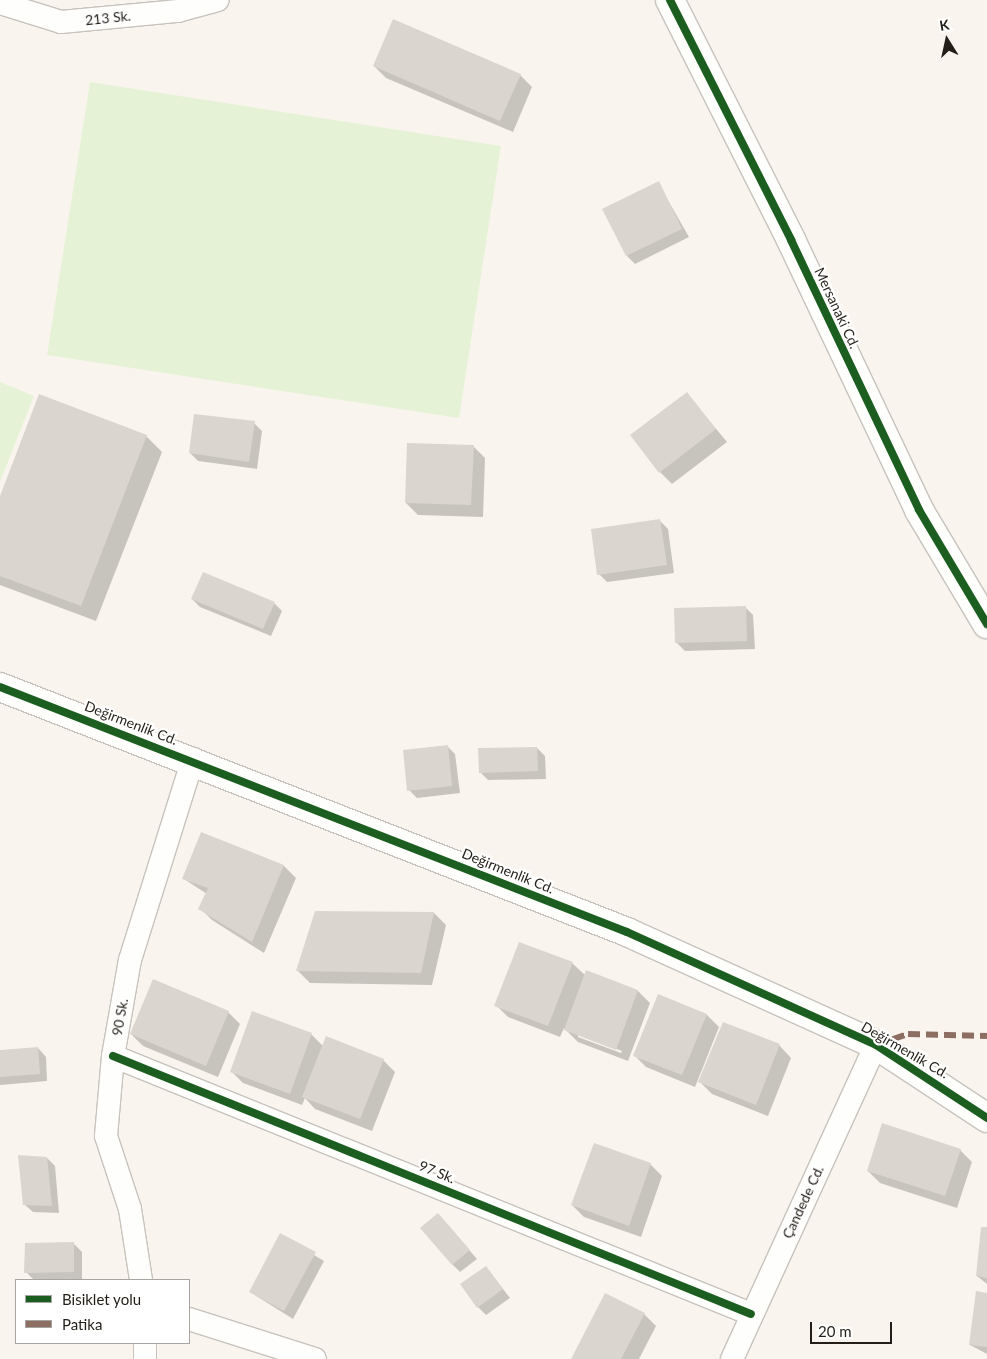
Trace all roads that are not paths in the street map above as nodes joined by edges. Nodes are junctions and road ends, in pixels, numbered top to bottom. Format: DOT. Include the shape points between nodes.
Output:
graph roads {
  1 [pos="218,0"];
  2 [pos="670,0"];
  3 [pos="0,3"];
  4 [pos="987,624"];
  5 [pos="0,687"];
  6 [pos="193,759"];
  7 [pos="876,1045"];
  8 [pos="113,1056"];
  9 [pos="987,1118"];
  10 [pos="141,1279"];
  11 [pos="751,1314"];
  12 [pos="190,1319"];
  13 [pos="145,1344"];
  14 [pos="145,1359"];
  15 [pos="315,1359"];
  16 [pos="732,1359"];
  1 -- 3 [label="street, 213 Sk." via="178,11 61,22"];
  2 -- 4 [label="street, Mersanaki Cd." via="791,240 918,510"];
  5 -- 6 [label="street, Değirmenlik Cd."];
  6 -- 7 [label="street, Değirmenlik Cd." via="627,932"];
  6 -- 8 [label="street, 90 Sk." via="130,960"];
  7 -- 9 [label="street, Değirmenlik Cd."];
  7 -- 11 [label="street, Çandede Cd."];
  8 -- 10 [label="street, 90 Sk." via="106,1136 130,1209"];
  8 -- 11 [label="street, 97 Sk."];
  11 -- 16 [label="street, Çandede Cd."];
  12 -- 15 [label="street"];
  13 -- 14 [label="street"];
}
